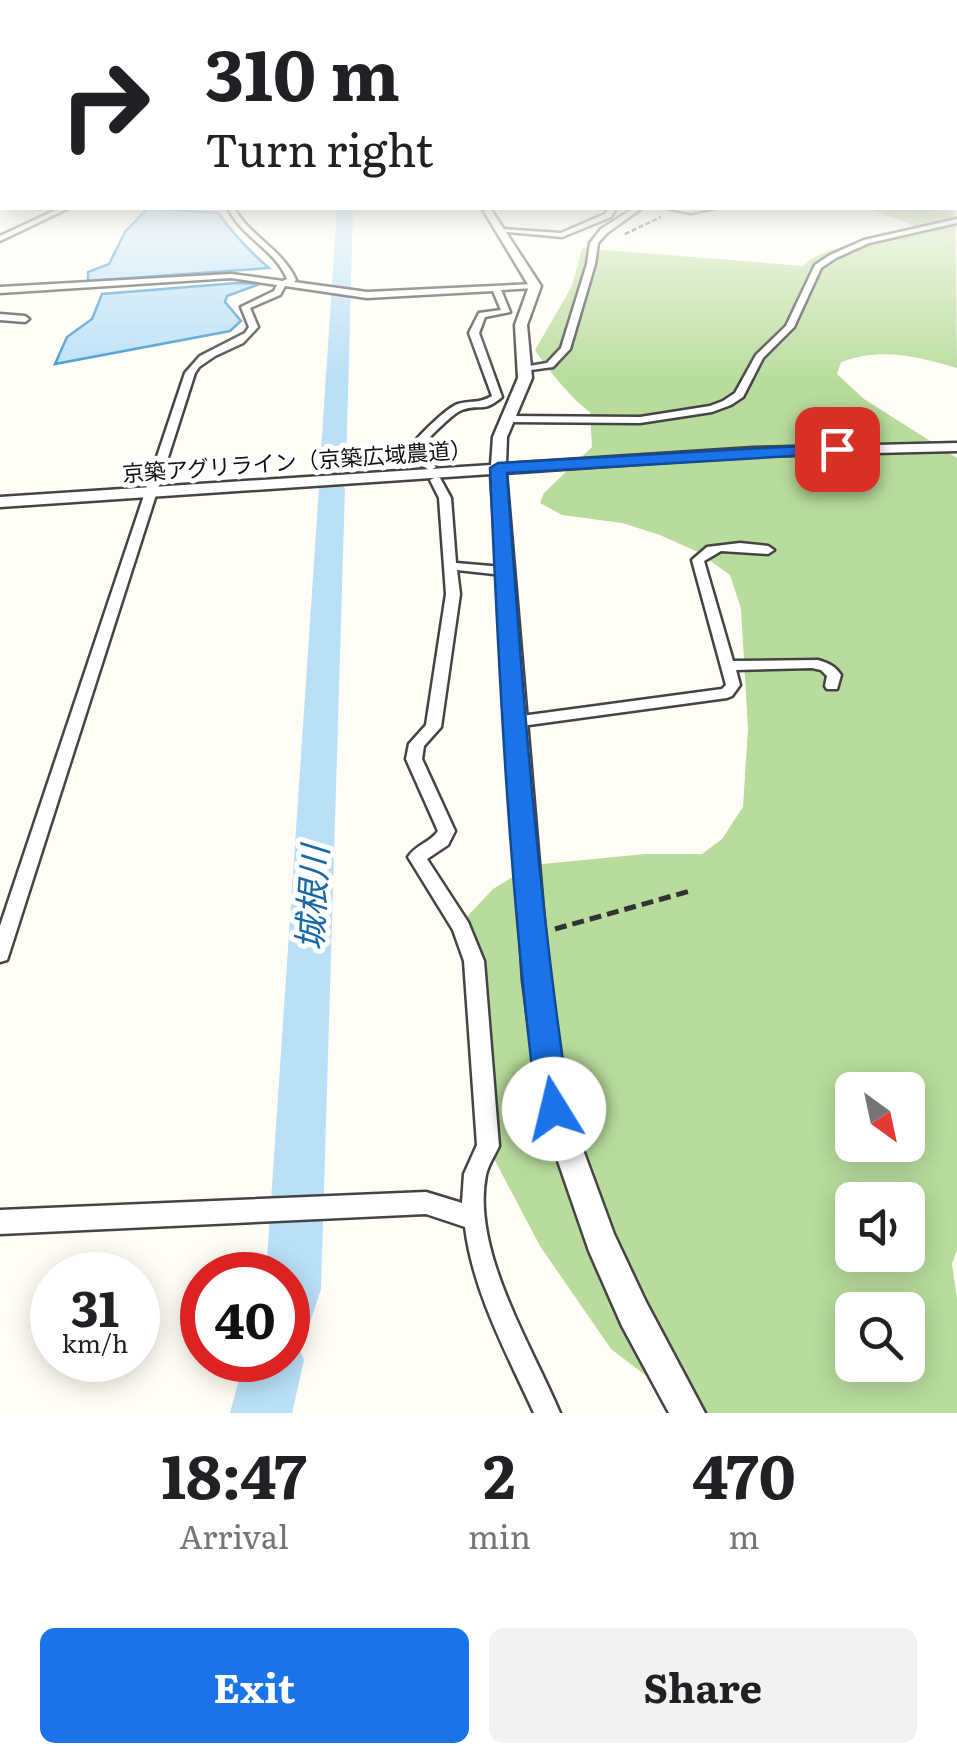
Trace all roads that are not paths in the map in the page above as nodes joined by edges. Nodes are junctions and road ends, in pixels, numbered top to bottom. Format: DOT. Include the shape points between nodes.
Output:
graph roads {
  1 [pos="266,250"];
  2 [pos="513,250"];
  3 [pos="593,250"];
  4 [pos="848,250"];
  5 [pos="281,285"];
  6 [pos="535,286"];
  7 [pos="496,288"];
  8 [pos="0,290"];
  9 [pos="0,318"];
  10 [pos="26,319"];
  11 [pos="526,369"];
  12 [pos="508,419"];
  13 [pos="957,448"];
  14 [pos="498,468"];
  15 [pos="149,492"];
  16 [pos="0,502"];
  17 [pos="768,550"];
  18 [pos="450,566"];
  19 [pos="503,570"];
  20 [pos="728,666"];
  21 [pos="832,686"];
  22 [pos="514,722"];
  23 [pos="0,954"];
  24 [pos="474,1219"];
  25 [pos="0,1222"];
  26 [pos="548,1413"];
  27 [pos="688,1413"];
  1 -- 5 [label="street" via="288,270 292,280"];
  2 -- 6 [label="street"];
  3 -- 11 [label="street" via="565,349 550,365"];
  4 -- 12 [label="street" via="818,267 790,327 727,404 640,420"];
  5 -- 7 [label="street" via="367,295"];
  5 -- 8 [label="street" via="231,276"];
  5 -- 15 [label="street" via="246,307 254,327 246,338 194,364"];
  6 -- 7 [label="street"];
  6 -- 11 [label="street" via="521,326"];
  7 -- 18 [label="street" via="506,312 482,314 474,333 497,397 484,406 457,407 418,444 445,498"];
  9 -- 10 [label="street"];
  11 -- 12 [label="street"];
  12 -- 14 [label="street"];
  13 -- 14 [label="street, 京築アグリライン（京築広域農道）"];
  14 -- 15 [label="street, 京築アグリライン（京築広域農道）"];
  14 -- 19 [label="street"];
  15 -- 16 [label="street, 京築アグリライン（京築広域農道）"];
  15 -- 23 [label="street"];
  17 -- 20 [label="street" via="712,550 698,560"];
  18 -- 19 [label="street"];
  18 -- 24 [label="street" via="453,594 433,726 414,759 447,831 417,857 474,961 488,1146 475,1171"];
  19 -- 22 [label="street"];
  20 -- 21 [label="street" via="813,663 834,675"];
  20 -- 22 [label="street" via="733,685 727,693"];
  22 -- 27 [label="street" via="554,1109 600,1240"];
  24 -- 25 [label="street" via="426,1203"];
  24 -- 26 [label="street" via="500,1309"];
}
